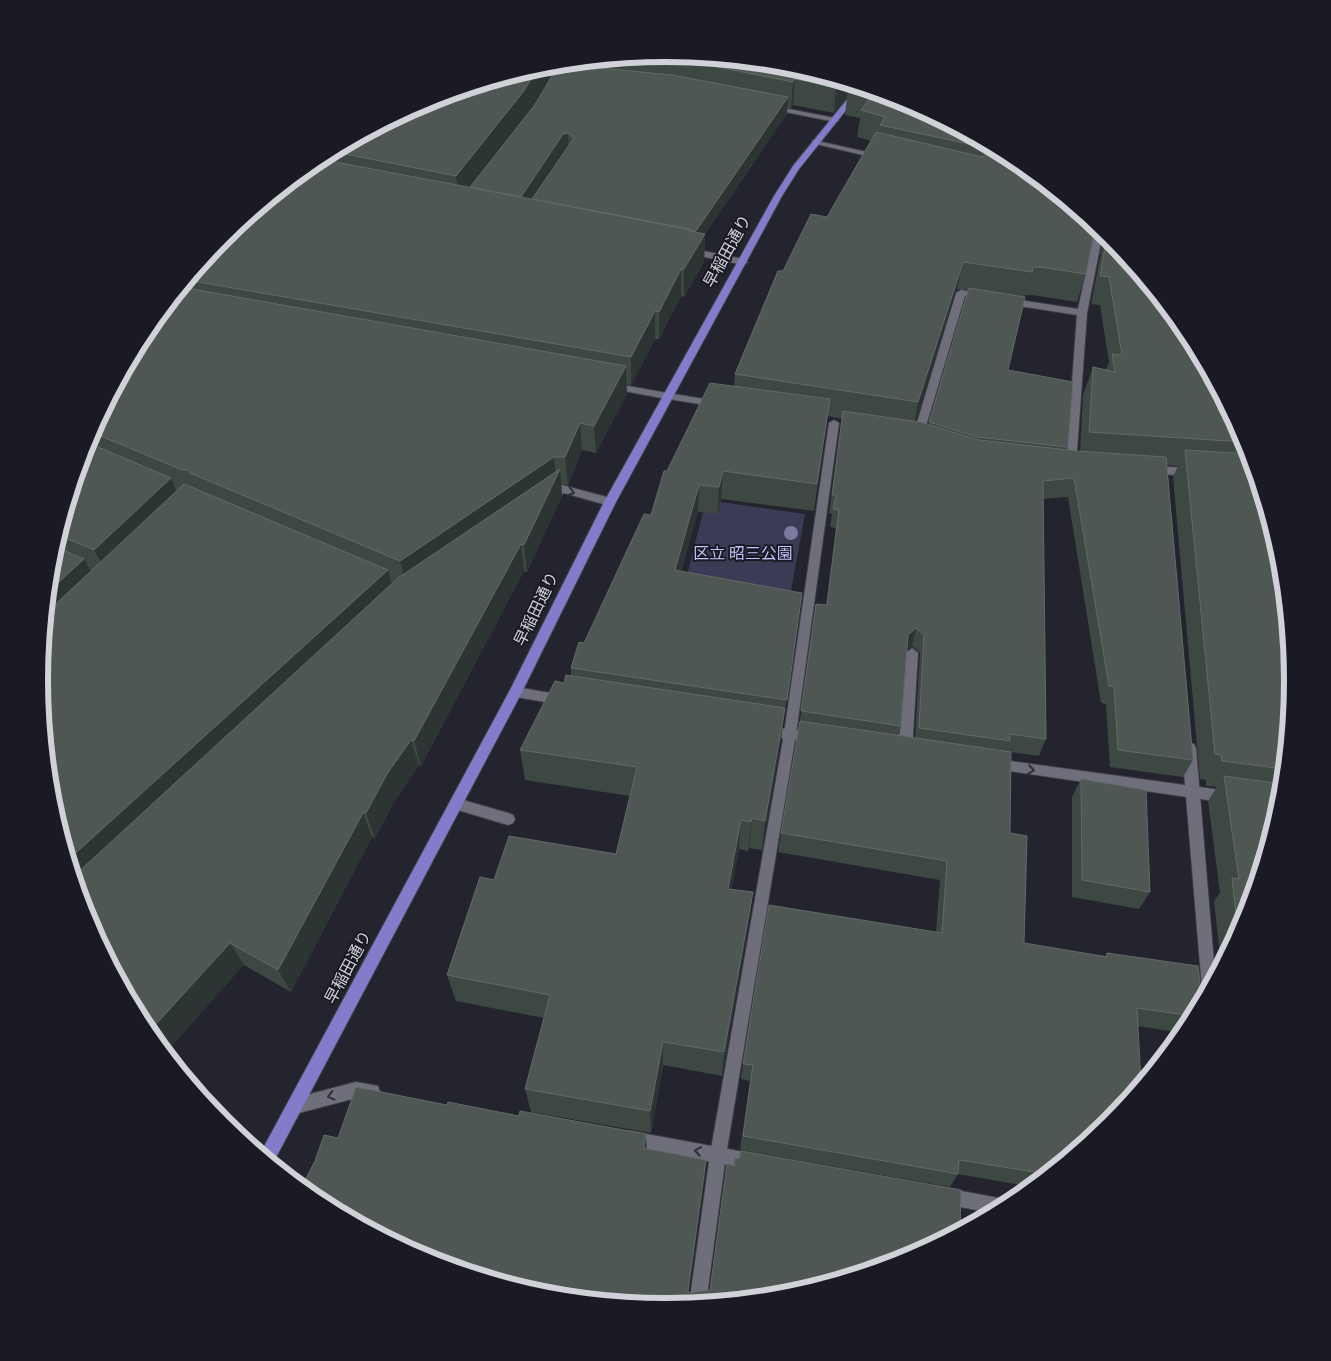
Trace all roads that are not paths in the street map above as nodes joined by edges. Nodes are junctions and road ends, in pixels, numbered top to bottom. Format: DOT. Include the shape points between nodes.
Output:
graph roads {
  1 [pos="856,93"];
  2 [pos="759,105"];
  3 [pos="835,120"];
  4 [pos="816,142"];
  5 [pos="889,159"];
  6 [pos="1098,240"];
  7 [pos="680,249"];
  8 [pos="743,262"];
  9 [pos="1082,313"];
  10 [pos="603,384"];
  11 [pos="667,396"];
  12 [pos="731,406"];
  13 [pos="834,423"];
  14 [pos="918,436"];
  15 [pos="1071,464"];
  16 [pos="1137,469"];
  17 [pos="1201,473"];
  18 [pos="610,502"];
  19 [pos="537,506"];
  20 [pos="912,653"];
  21 [pos="516,692"];
  22 [pos="572,701"];
  23 [pos="750,728"];
  24 [pos="790,734"];
  25 [pos="1187,734"];
  26 [pos="828,740"];
  27 [pos="905,751"];
  28 [pos="982,762"];
  29 [pos="1192,793"];
  30 [pos="1241,799"];
  31 [pos="456,804"];
  32 [pos="508,819"];
  33 [pos="1208,977"];
  34 [pos="385,1095"];
  35 [pos="295,1106"];
  36 [pos="610,1135"];
  37 [pos="269,1154"];
  38 [pos="718,1155"];
  39 [pos="775,1165"];
  40 [pos="928,1193"];
  41 [pos="992,1205"];
  42 [pos="698,1297"];
  1 -- 3 [label="main road, 早稲田通り"];
  2 -- 3 [label="street"];
  3 -- 4 [label="main road, 早稲田通り"];
  4 -- 5 [label="street"];
  4 -- 8 [label="main road, 早稲田通り" via="778,196"];
  6 -- 9 [label="street"];
  7 -- 8 [label="street"];
  8 -- 11 [label="main road, 早稲田通り"];
  9 -- 14 [label="street" via="962,293"];
  9 -- 15 [label="street"];
  10 -- 11 [label="street"];
  11 -- 12 [label="street"];
  11 -- 18 [label="main road, 早稲田通り"];
  13 -- 24 [label="street"];
  16 -- 17 [label="street" via="1165,475"];
  19 -- 18 [label="street, one-way" via="562,490"];
  18 -- 21 [label="main road, 早稲田通り"];
  20 -- 27 [label="street"];
  21 -- 22 [label="street"];
  21 -- 31 [label="main road, 早稲田通り"];
  23 -- 24 [label="street"];
  24 -- 26 [label="street"];
  24 -- 38 [label="street"];
  25 -- 29 [label="street"];
  28 -- 29 [label="street, one-way"];
  29 -- 30 [label="street"];
  29 -- 33 [label="street"];
  31 -- 32 [label="street"];
  31 -- 35 [label="main road, 早稲田通り"];
  34 -- 35 [label="street, one-way" via="356,1090"];
  35 -- 37 [label="main road, 早稲田通り"];
  38 -- 36 [label="street, one-way"];
  38 -- 39 [label="street"];
  38 -- 42 [label="street"];
  40 -- 41 [label="street"];
}
